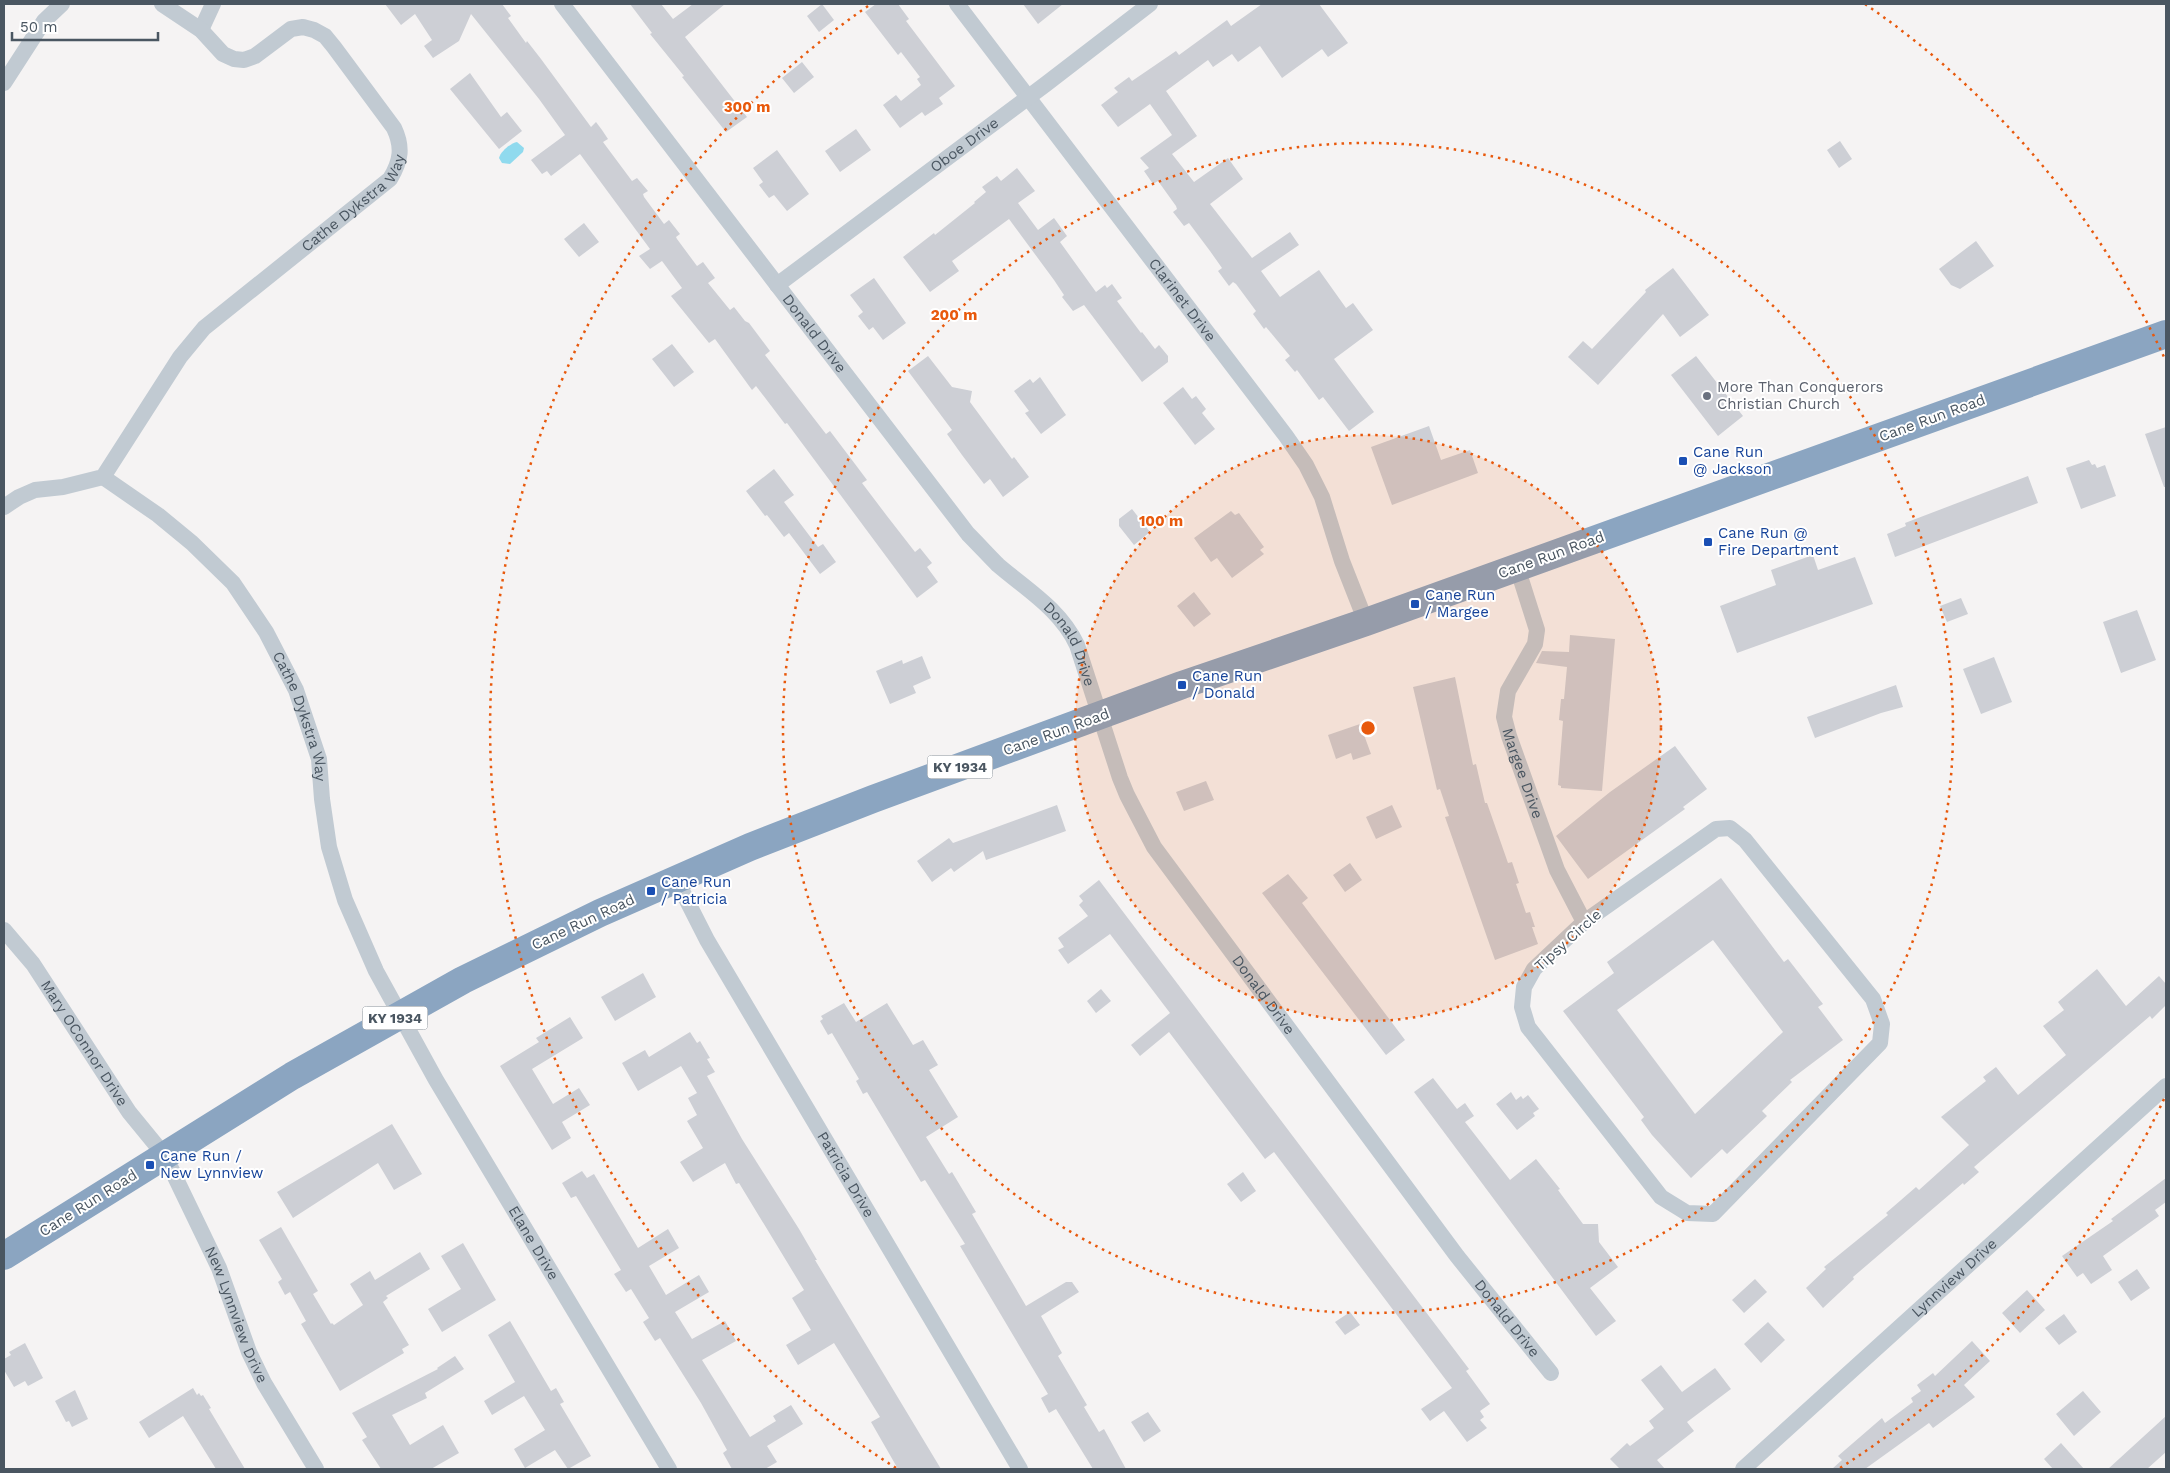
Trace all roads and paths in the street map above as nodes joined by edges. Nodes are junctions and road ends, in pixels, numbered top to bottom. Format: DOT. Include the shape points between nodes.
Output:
graph roads {
  1 [pos="62,4"];
  2 [pos="162,4"];
  3 [pos="213,4"];
  4 [pos="562,4"];
  5 [pos="957,4"];
  6 [pos="1150,4"];
  7 [pos="201,30"];
  8 [pos="4,83"];
  9 [pos="1028,96"];
  10 [pos="777,285"];
  11 [pos="2166,334"];
  12 [pos="103,477"];
  13 [pos="4,507"];
  14 [pos="1517,567"];
  15 [pos="1366,622"];
  16 [pos="1100,716"];
  17 [pos="676,879"];
  18 [pos="1584,922"];
  19 [pos="4,930"];
  20 [pos="400,1016"];
  21 [pos="2166,1086"];
  22 [pos="165,1156"];
  23 [pos="4,1256"];
  24 [pos="1551,1373"];
  25 [pos="316,1469"];
  26 [pos="668,1469"];
  27 [pos="1020,1469"];
  28 [pos="1743,1469"];
  1 -- 8 [label="street" via="44,21"];
  2 -- 7 [label="street, Cathe Dykstra Way"];
  3 -- 7 [label="street"];
  4 -- 10 [label="street, Donald Drive"];
  5 -- 9 [label="street, Clarinet Drive"];
  6 -- 9 [label="street, Oboe Drive"];
  7 -- 12 [label="street, Cathe Dykstra Way" via="223,54 244,60 255,56 291,29 303,27 325,36 394,128 401,154 390,179 204,328 180,356"];
  9 -- 10 [label="street, Oboe Drive"];
  9 -- 15 [label="street, Clarinet Drive" via="1306,465 1322,497"];
  10 -- 16 [label="street, Donald Drive" via="968,534 1064,622 1077,644"];
  11 -- 14 [label="highway, Cane Run Road / KY 1934"];
  12 -- 13 [label="street" via="35,490"];
  12 -- 20 [label="street, Cathe Dykstra Way" via="158,515 192,544 232,583 266,632 296,690 319,759 329,847 345,900"];
  14 -- 15 [label="highway, Cane Run Road / KY 1934"];
  14 -- 18 [label="street, Margee Drive" via="1536,630 1535,644 1508,691 1504,716 1557,870"];
  15 -- 16 [label="highway, Cane Run Road / KY 1934"];
  16 -- 17 [label="highway, Cane Run Road / KY 1934" via="864,802"];
  16 -- 24 [label="street, Donald Drive" via="1127,795 1154,847 1457,1256"];
  17 -- 20 [label="highway, Cane Run Road / KY 1934" via="504,960"];
  17 -- 27 [label="street, Patricia Drive" via="707,940"];
  18 -- 18 [label="street, Tipsy Circle" via="1716,829 1730,828 1745,840 1873,999 1882,1024 1880,1043 1714,1214 1687,1213 1661,1197 1528,1027 1522,1007 1524,987 1534,968"];
  19 -- 22 [label="street, Mary OConnor Drive" via="33,964 129,1112"];
  20 -- 22 [label="highway, Cane Run Road / KY 1934" via="292,1076"];
  20 -- 26 [label="street, Elane Drive"];
  21 -- 28 [label="street, Lynnview Drive"];
  22 -- 23 [label="highway, Cane Run Road / KY 1934"];
  22 -- 25 [label="street, New Lynnview Drive" via="219,1268 264,1383"];
}
